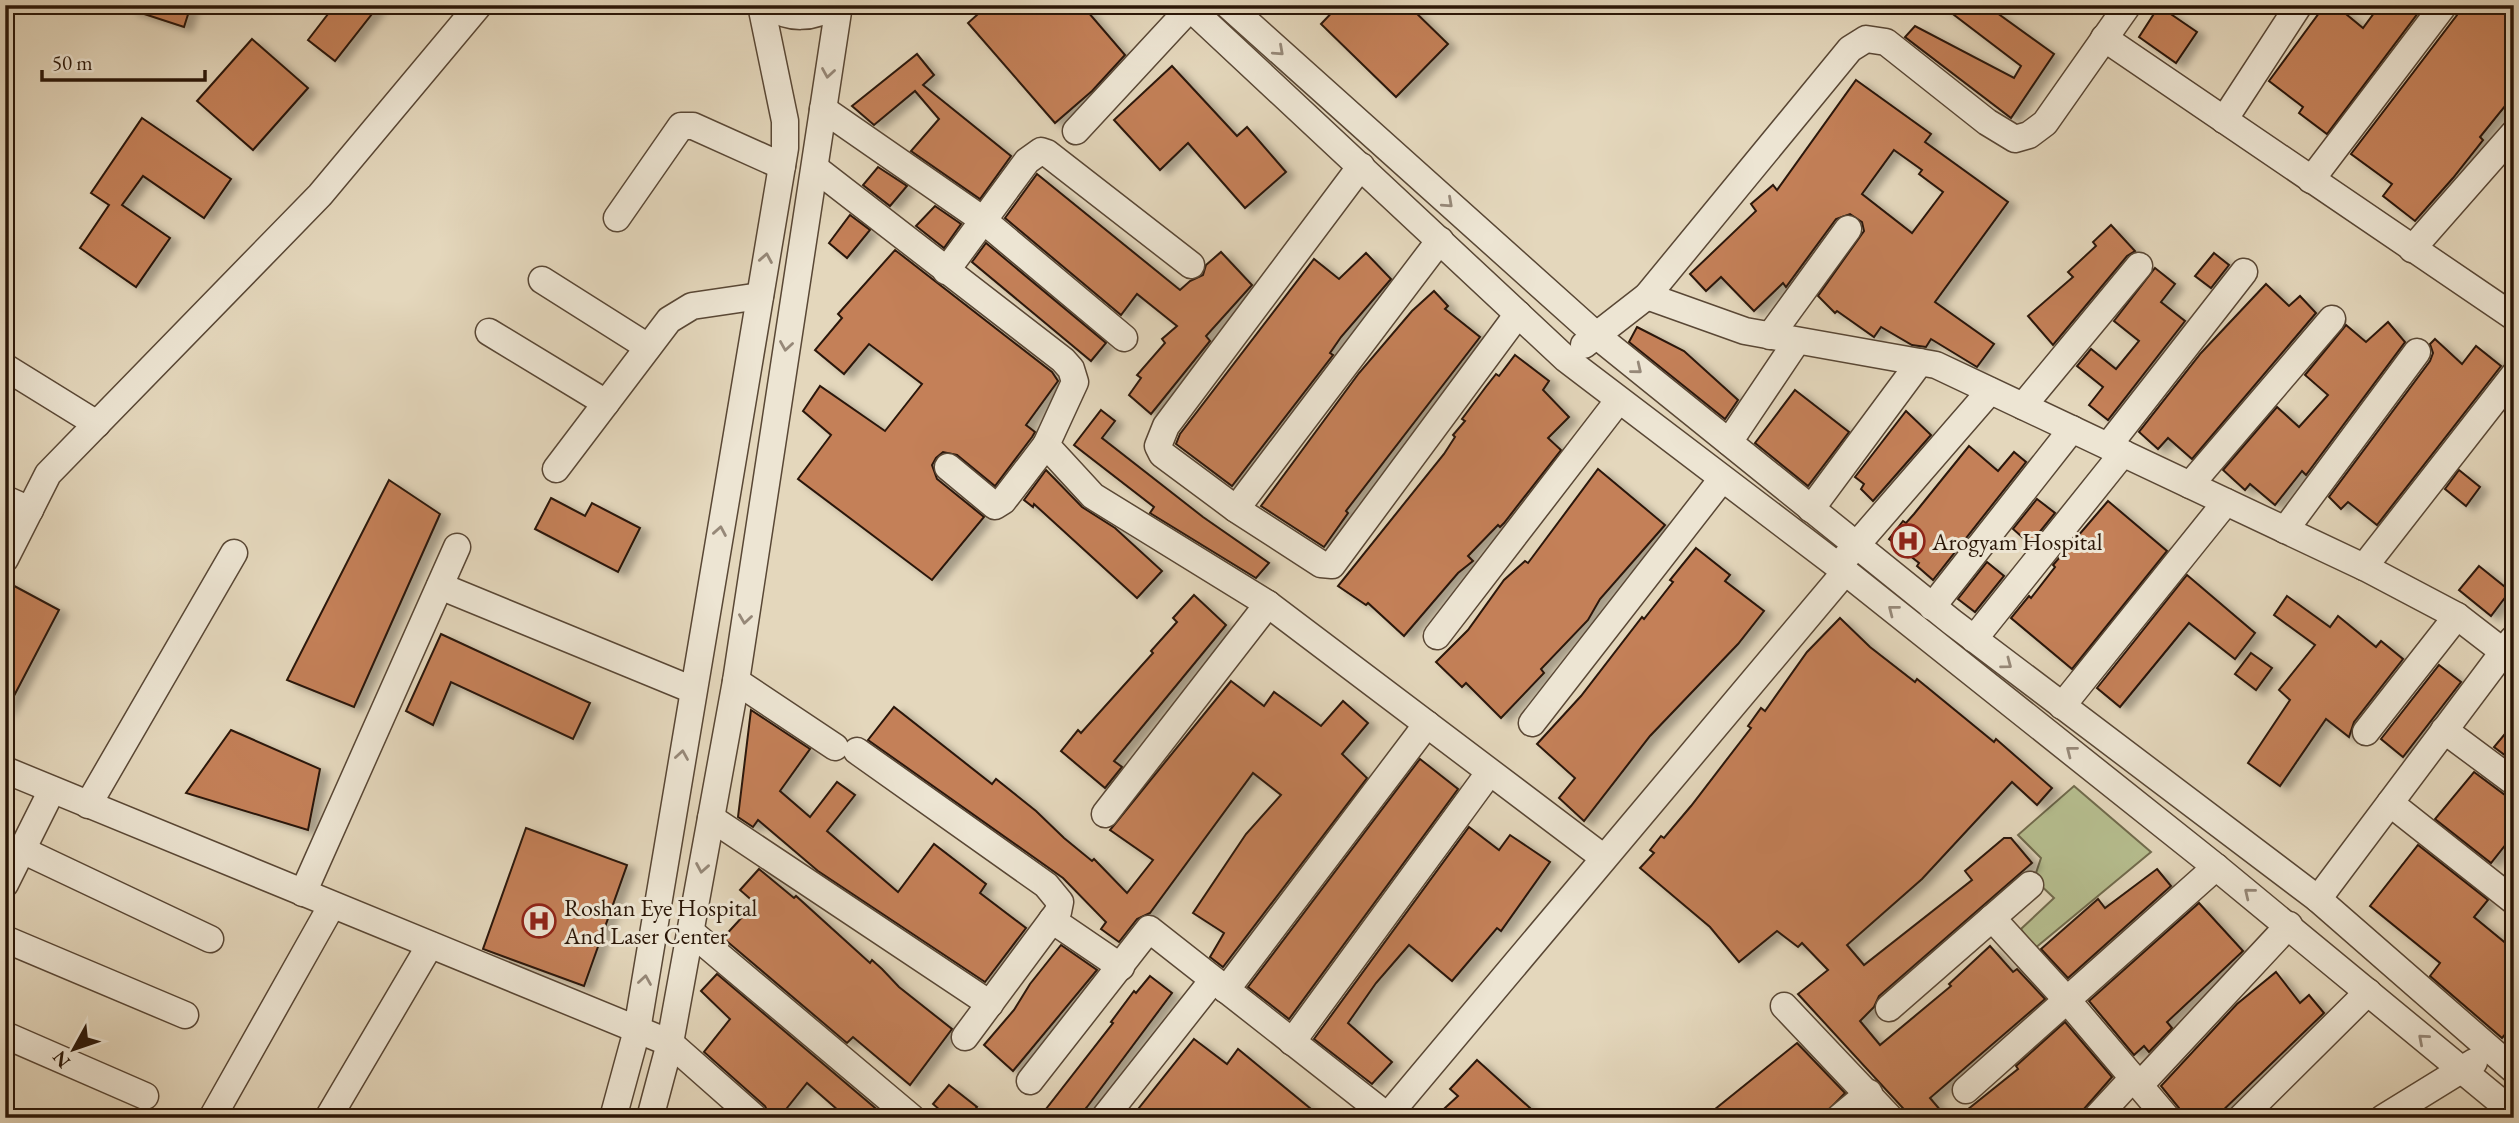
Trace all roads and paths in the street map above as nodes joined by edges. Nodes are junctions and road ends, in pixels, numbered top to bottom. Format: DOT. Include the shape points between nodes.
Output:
graph roads {
  1 [pos="479,5"];
  2 [pos="761,5"];
  3 [pos="769,5"];
  4 [pos="833,5"];
  5 [pos="839,5"];
  6 [pos="1228,5"];
  7 [pos="2128,5"];
  8 [pos="2298,5"];
  9 [pos="2444,5"];
  10 [pos="1189,7"];
  11 [pos="2104,38"];
  12 [pos="823,109"];
  13 [pos="2224,120"];
  14 [pos="1076,131"];
  15 [pos="2514,134"];
  16 [pos="782,166"];
  17 [pos="1361,166"];
  18 [pos="815,168"];
  19 [pos="2311,180"];
  20 [pos="617,218"];
  21 [pos="983,219"];
  22 [pos="1847,229"];
  23 [pos="1440,240"];
  24 [pos="2412,249"];
  25 [pos="1191,264"];
  26 [pos="2139,266"];
  27 [pos="946,271"];
  28 [pos="2244,272"];
  29 [pos="542,280"];
  30 [pos="760,296"];
  31 [pos="1647,296"];
  32 [pos="1518,314"];
  33 [pos="2514,317"];
  34 [pos="2332,319"];
  35 [pos="489,332"];
  36 [pos="1596,335"];
  37 [pos="1770,336"];
  38 [pos="1124,338"];
  39 [pos="1797,341"];
  40 [pos="648,347"];
  41 [pos="2417,352"];
  42 [pos="1566,359"];
  43 [pos="1920,362"];
  44 [pos="5,367"];
  45 [pos="2514,375"];
  46 [pos="1990,391"];
  47 [pos="1618,401"];
  48 [pos="606,403"];
  49 [pos="2023,406"];
  50 [pos="97,424"];
  51 [pos="2072,429"];
  52 [pos="1729,442"];
  53 [pos="1046,445"];
  54 [pos="2115,450"];
  55 [pos="948,467"];
  56 [pos="556,469"];
  57 [pos="1721,479"];
  58 [pos="2190,485"];
  59 [pos="5,499"];
  60 [pos="2226,502"];
  61 [pos="1236,509"];
  62 [pos="1811,509"];
  63 [pos="30,510"];
  64 [pos="2286,530"];
  65 [pos="1857,546"];
  66 [pos="457,547"];
  67 [pos="234,553"];
  68 [pos="5,559"];
  69 [pos="2364,567"];
  70 [pos="1841,569"];
  71 [pos="440,586"];
  72 [pos="1268,604"];
  73 [pos="1932,607"];
  74 [pos="2457,616"];
  75 [pos="1437,636"];
  76 [pos="1974,639"];
  77 [pos="2510,650"];
  78 [pos="736,681"];
  79 [pos="693,690"];
  80 [pos="2063,706"];
  81 [pos="1532,723"];
  82 [pos="1427,724"];
  83 [pos="2444,730"];
  84 [pos="2366,732"];
  85 [pos="5,771"];
  86 [pos="1489,773"];
  87 [pos="2514,782"];
  88 [pos="52,790"];
  89 [pos="2390,803"];
  90 [pos="88,805"];
  91 [pos="1105,814"];
  92 [pos="711,818"];
  93 [pos="22,850"];
  94 [pos="1604,858"];
  95 [pos="2216,867"];
  96 [pos="5,884"];
  97 [pos="2030,885"];
  98 [pos="303,893"];
  99 [pos="2318,899"];
  100 [pos="2514,901"];
  101 [pos="332,905"];
  102 [pos="1992,918"];
  103 [pos="1052,920"];
  104 [pos="2289,925"];
  105 [pos="691,932"];
  106 [pos="5,939"];
  107 [pos="210,939"];
  108 [pos="430,945"];
  109 [pos="1121,967"];
  110 [pos="1220,985"];
  111 [pos="2368,992"];
  112 [pos="2067,1000"];
  113 [pos="990,1004"];
  114 [pos="1784,1006"];
  115 [pos="1889,1008"];
  116 [pos="185,1016"];
  117 [pos="637,1030"];
  118 [pos="5,1035"];
  119 [pos="965,1037"];
  120 [pos="1292,1042"];
  121 [pos="670,1043"];
  122 [pos="2490,1051"];
  123 [pos="2514,1070"];
  124 [pos="2459,1071"];
  125 [pos="1030,1081"];
  126 [pos="2136,1082"];
  127 [pos="1966,1090"];
  128 [pos="145,1096"];
  129 [pos="1859,1108"];
  130 [pos="2514,1113"];
  131 [pos="1387,1117"];
  132 [pos="212,1118"];
  133 [pos="328,1118"];
  134 [pos="613,1118"];
  135 [pos="650,1118"];
  136 [pos="755,1118"];
  137 [pos="912,1118"];
  138 [pos="1104,1118"];
  139 [pos="1890,1118"];
  140 [pos="2096,1118"];
  141 [pos="2167,1118"];
  142 [pos="2242,1118"];
  143 [pos="2382,1118"];
  1 -- 50 [label="street" via="320,195"];
  2 -- 16 [label="street" via="785,121"];
  3 -- 4 [label="street" via="789,15 807,16"];
  5 -- 12 [label="street, one-way"];
  6 -- 36 [label="street, one-way"];
  7 -- 11 [label="street"];
  8 -- 13 [label="street"];
  9 -- 19 [label="street"];
  10 -- 14 [label="street"];
  10 -- 17 [label="street"];
  11 -- 13 [label="street"];
  11 -- 31 [label="street" via="2045,123 2015,139 1886,41 1866,39 1850,49"];
  12 -- 18 [label="street"];
  12 -- 21 [label="street"];
  13 -- 19 [label="street"];
  15 -- 24 [label="street"];
  16 -- 20 [label="street" via="693,125 681,126"];
  30 -- 16 [label="street, one-way"];
  17 -- 23 [label="street"];
  17 -- 61 [label="street" via="1160,437 1162,454"];
  18 -- 27 [label="street"];
  18 -- 78 [label="street, one-way"];
  19 -- 24 [label="street"];
  21 -- 25 [label="street" via="1027,161 1041,151"];
  21 -- 27 [label="street"];
  21 -- 38 [label="street"];
  22 -- 37 [label="street"];
  23 -- 32 [label="street"];
  23 -- 61 [label="street"];
  24 -- 33 [label="street"];
  26 -- 49 [label="street"];
  27 -- 53 [label="street" via="1071,369 1075,382"];
  28 -- 54 [label="street"];
  29 -- 40 [label="street"];
  30 -- 40 [label="street" via="678,312"];
  79 -- 30 [label="street, one-way"];
  31 -- 36 [label="street"];
  31 -- 37 [label="street"];
  32 -- 42 [label="street"];
  32 -- 61 [label="street" via="1332,565 1321,564"];
  34 -- 58 [label="street"];
  35 -- 48 [label="street"];
  36 -- 42 [label="street"];
  36 -- 52 [label="street, one-way"];
  37 -- 39 [label="street"];
  39 -- 43 [label="street"];
  39 -- 52 [label="street"];
  40 -- 48 [label="street"];
  41 -- 64 [label="street"];
  42 -- 47 [label="street"];
  43 -- 46 [label="street"];
  43 -- 62 [label="street"];
  44 -- 50 [label="street"];
  45 -- 69 [label="street"];
  46 -- 49 [label="street"];
  46 -- 65 [label="street"];
  47 -- 57 [label="street"];
  47 -- 75 [label="street"];
  48 -- 56 [label="street"];
  49 -- 51 [label="street"];
  50 -- 63 [label="street" via="48,474"];
  51 -- 54 [label="street"];
  51 -- 73 [label="street"];
  52 -- 62 [label="street"];
  53 -- 55 [label="street" via="995,506"];
  53 -- 72 [label="street" via="1093,496"];
  54 -- 58 [label="street"];
  54 -- 76 [label="street"];
  57 -- 70 [label="street"];
  57 -- 81 [label="street"];
  58 -- 60 [label="street"];
  59 -- 63 [label="street"];
  60 -- 64 [label="street"];
  60 -- 80 [label="street"];
  62 -- 65 [label="street"];
  63 -- 68 [label="street"];
  64 -- 69 [label="street"];
  65 -- 70 [label="street"];
  65 -- 73 [label="street"];
  66 -- 71 [label="street"];
  67 -- 90 [label="street"];
  69 -- 74 [label="street"];
  70 -- 94 [label="street"];
  95 -- 70 [label="street, one-way"];
  71 -- 79 [label="street"];
  71 -- 98 [label="street"];
  72 -- 82 [label="street"];
  72 -- 91 [label="street"];
  73 -- 76 [label="street"];
  74 -- 77 [label="street"];
  74 -- 84 [label="street"];
  76 -- 80 [label="street, one-way"];
  77 -- 83 [label="street"];
  78 -- 92 [label="street"];
  78 -- 103 [label="street" via="846,749 1054,892 1060,902"];
  117 -- 79 [label="street, one-way"];
  80 -- 99 [label="street"];
  82 -- 86 [label="street"];
  82 -- 110 [label="street"];
  83 -- 87 [label="street"];
  83 -- 89 [label="street"];
  85 -- 88 [label="street"];
  86 -- 94 [label="street"];
  86 -- 120 [label="street"];
  88 -- 90 [label="street"];
  88 -- 93 [label="street"];
  89 -- 99 [label="street"];
  89 -- 100 [label="street"];
  90 -- 98 [label="street"];
  92 -- 105 [label="street, one-way"];
  92 -- 113 [label="street"];
  93 -- 96 [label="street"];
  93 -- 107 [label="street"];
  94 -- 131 [label="street"];
  104 -- 95 [label="street, one-way"];
  95 -- 112 [label="street"];
  97 -- 102 [label="street"];
  98 -- 101 [label="street"];
  99 -- 122 [label="street"];
  101 -- 108 [label="street"];
  101 -- 132 [label="street"];
  102 -- 112 [label="street"];
  102 -- 115 [label="street"];
  103 -- 109 [label="street"];
  103 -- 113 [label="street"];
  104 -- 111 [label="street"];
  104 -- 126 [label="street"];
  105 -- 121 [label="street"];
  105 -- 137 [label="street"];
  106 -- 116 [label="street"];
  108 -- 117 [label="street"];
  108 -- 133 [label="street"];
  109 -- 110 [label="street" via="1149,929"];
  109 -- 125 [label="street"];
  110 -- 120 [label="street"];
  110 -- 138 [label="street"];
  124 -- 111 [label="street, one-way"];
  111 -- 142 [label="street"];
  112 -- 126 [label="street"];
  112 -- 127 [label="street"];
  113 -- 119 [label="street"];
  114 -- 129 [label="street"];
  117 -- 121 [label="street"];
  117 -- 134 [label="street"];
  118 -- 128 [label="street"];
  120 -- 131 [label="street"];
  121 -- 135 [label="street"];
  121 -- 136 [label="street"];
  122 -- 123 [label="street"];
  122 -- 124 [label="street"];
  124 -- 130 [label="street"];
  124 -- 143 [label="street"];
  126 -- 140 [label="street"];
  126 -- 141 [label="street"];
  129 -- 139 [label="street"];
}
